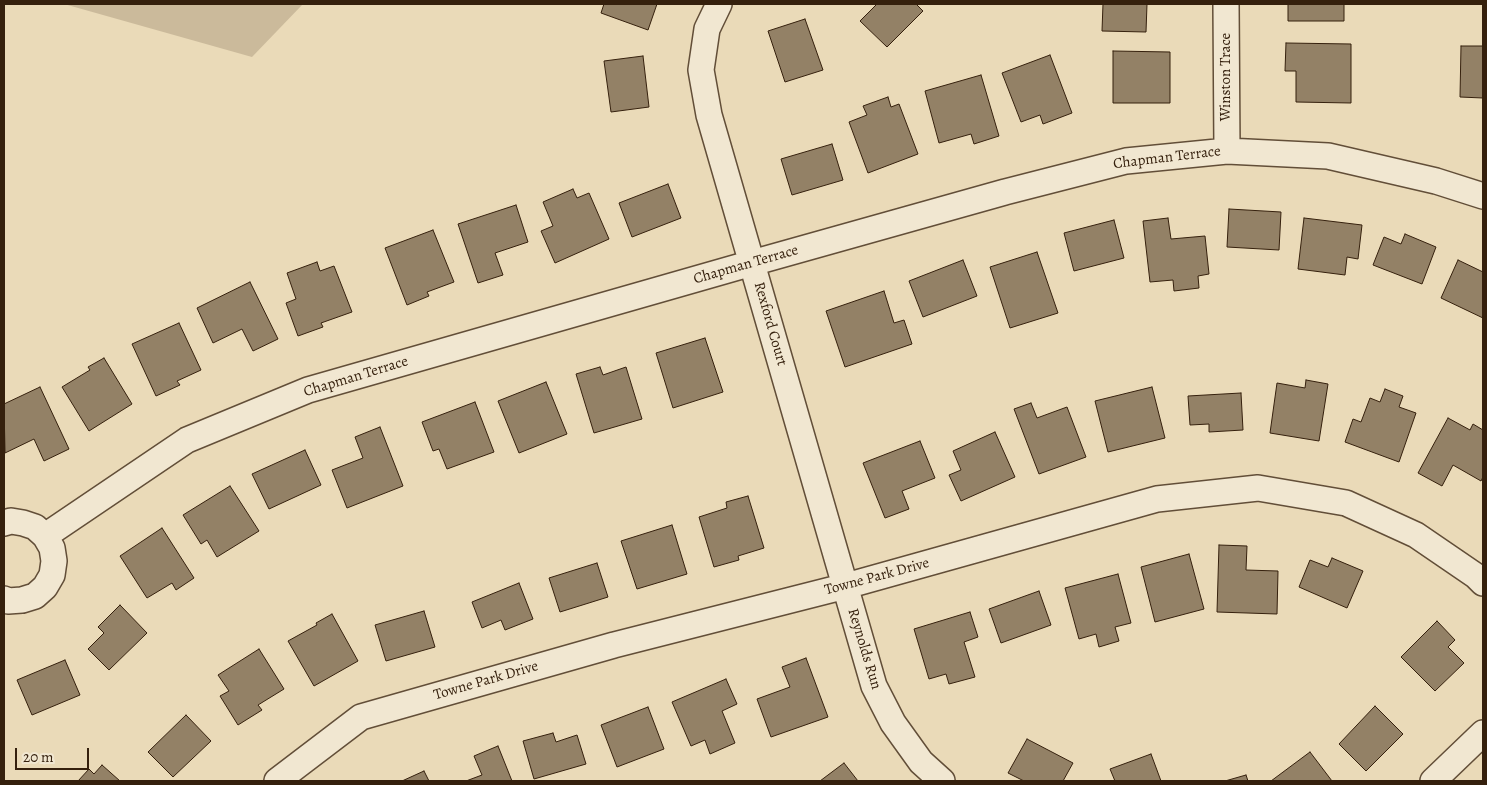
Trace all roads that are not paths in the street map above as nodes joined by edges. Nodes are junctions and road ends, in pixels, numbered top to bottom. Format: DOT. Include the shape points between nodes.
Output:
graph roads {
  1 [pos="719,4"];
  2 [pos="1226,4"];
  3 [pos="1227,151"];
  4 [pos="1483,196"];
  5 [pos="752,263"];
  6 [pos="4,523"];
  7 [pos="45,536"];
  8 [pos="1483,583"];
  9 [pos="846,586"];
  10 [pos="4,599"];
  11 [pos="1483,733"];
  12 [pos="277,781"];
  13 [pos="942,781"];
  14 [pos="1433,781"];
  1 -- 5 [label="street, Rexford Court" via="707,29 701,70 709,116"];
  2 -- 3 [label="street, Winston Trace"];
  3 -- 4 [label="street, Chapman Terrace" via="1328,156 1436,181"];
  3 -- 5 [label="street, Chapman Terrace" via="1126,160"];
  5 -- 7 [label="street, Chapman Terrace" via="308,390 187,440"];
  5 -- 9 [label="street, Rexford Court"];
  6 -- 7 [label="street" via="23,522"];
  7 -- 10 [label="street" via="52,548 54,561 52,575 45,587 35,596 22,600"];
  8 -- 9 [label="street, Towne Park Drive" via="1416,535 1346,503 1258,488 1157,499"];
  9 -- 12 [label="street, Towne Park Drive" via="614,645 361,717"];
  9 -- 13 [label="street, Reynolds Run" via="874,686 893,723 921,762"];
  11 -- 14 [label="street"];
}
